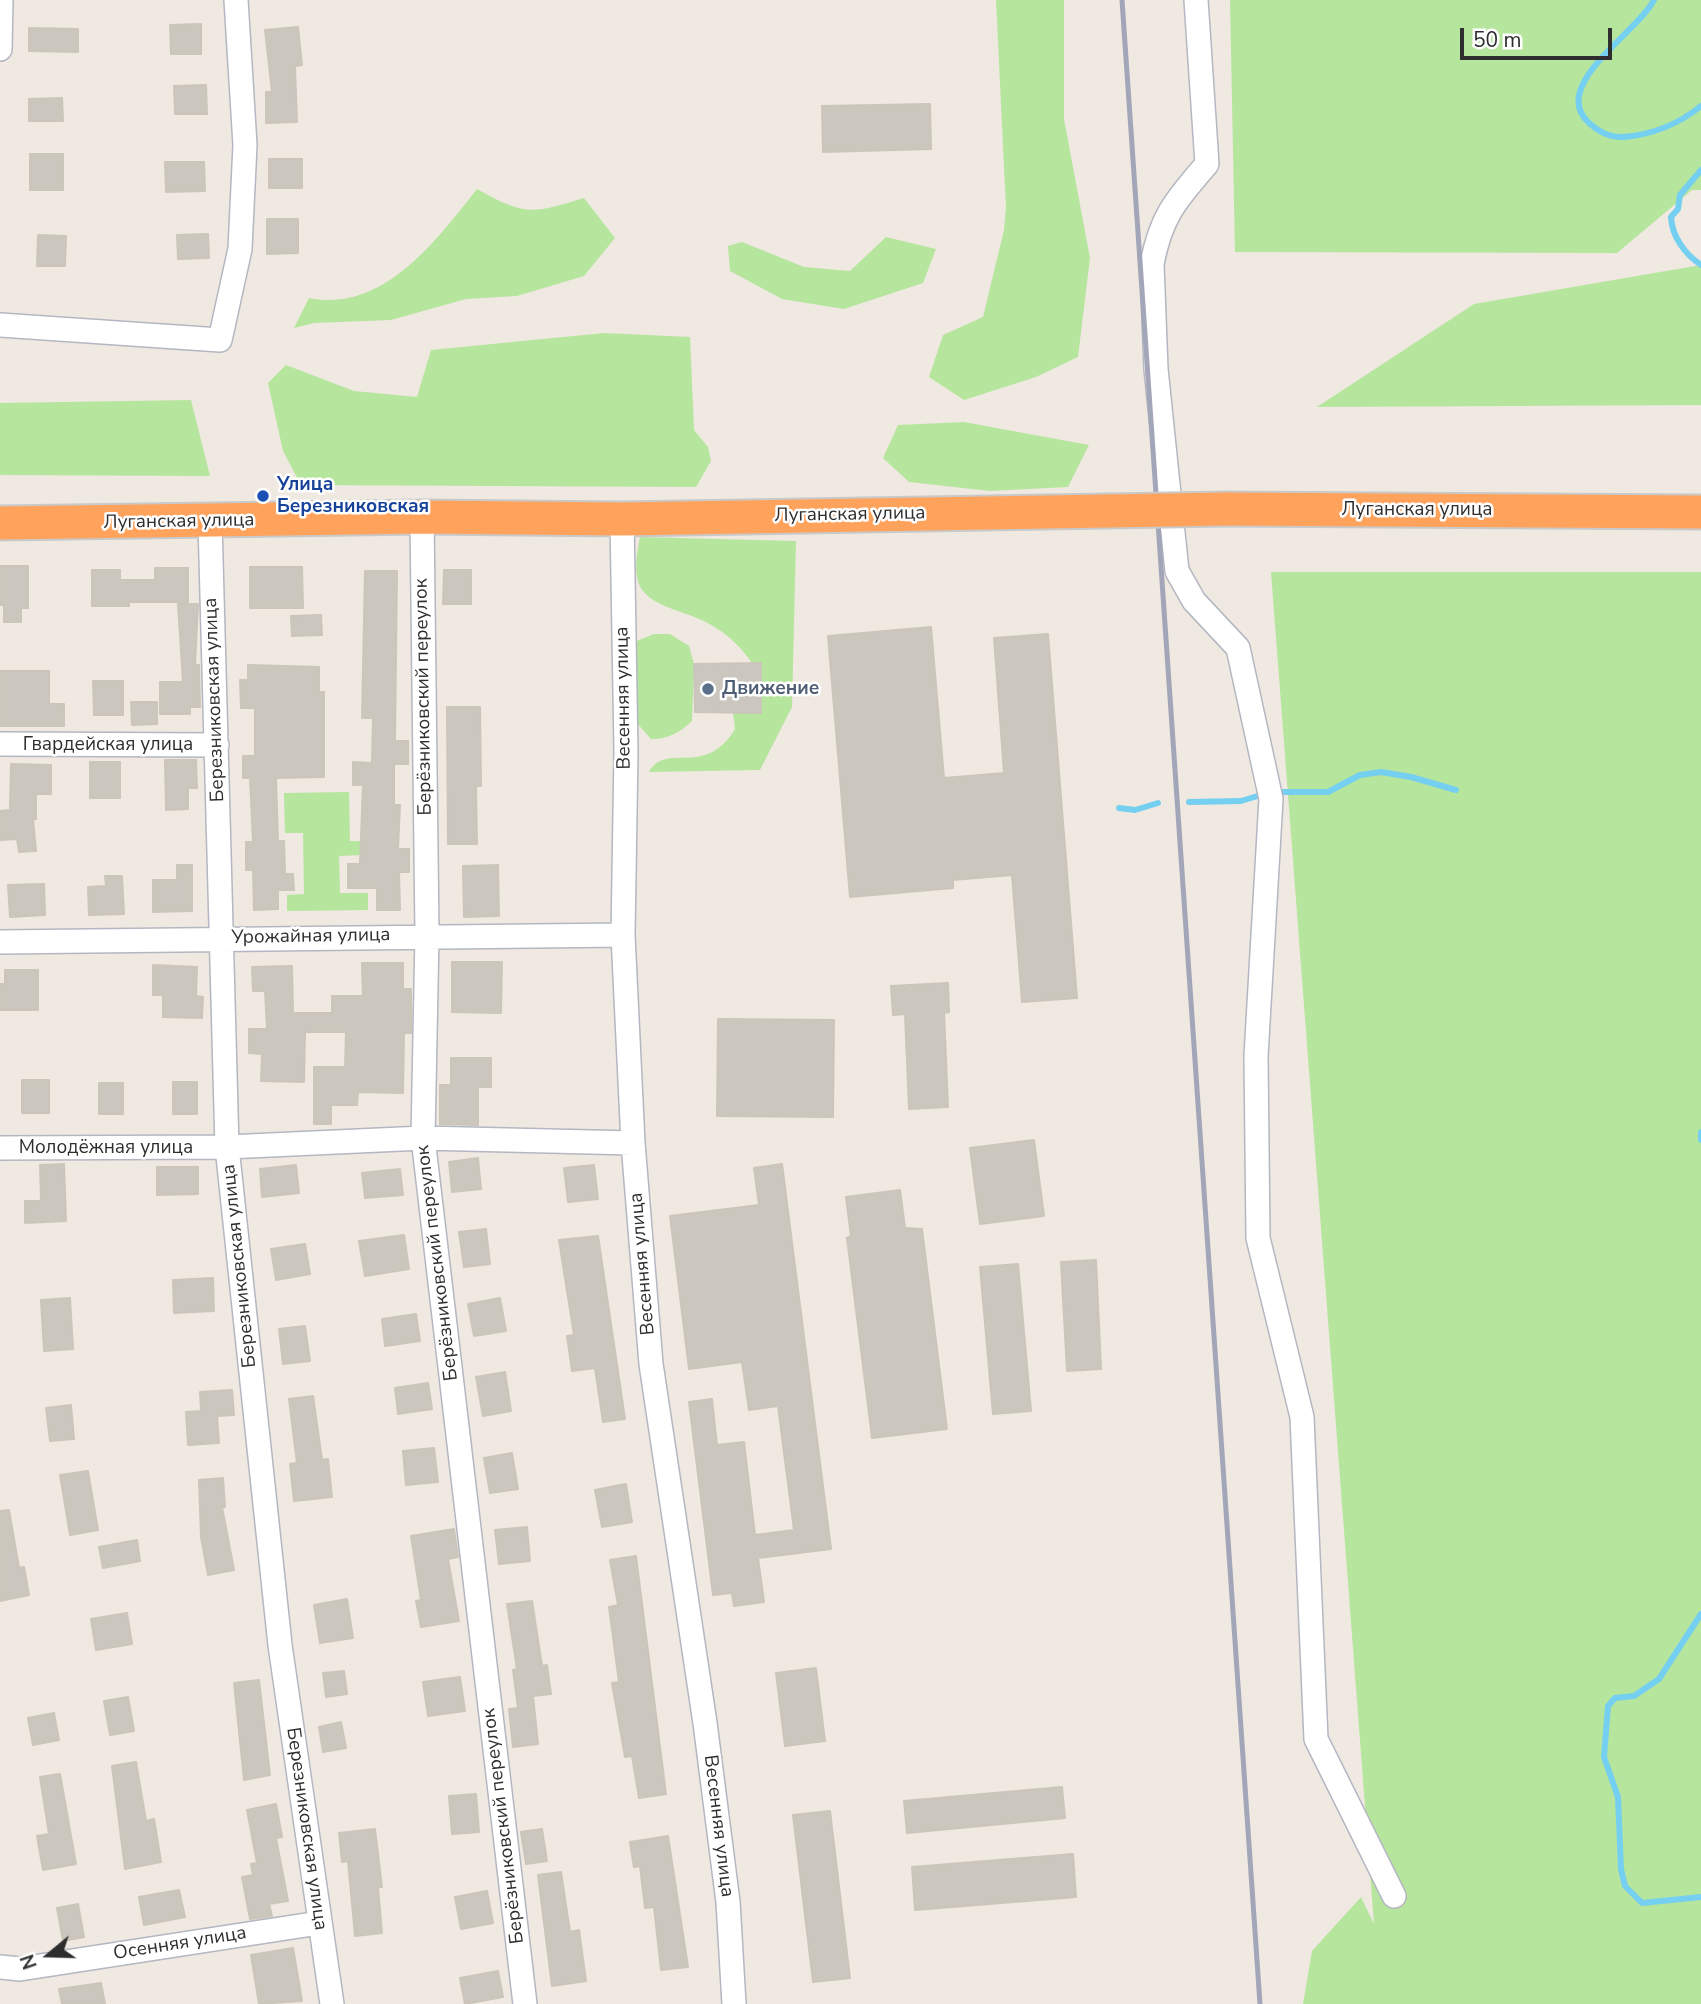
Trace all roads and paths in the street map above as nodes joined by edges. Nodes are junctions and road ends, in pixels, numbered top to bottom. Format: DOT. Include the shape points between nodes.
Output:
graph roads {
  1 [pos="1,0"];
  2 [pos="236,0"];
  3 [pos="1196,0"];
  4 [pos="0,48"];
  5 [pos="0,325"];
  6 [pos="1701,512"];
  7 [pos="422,517"];
  8 [pos="622,519"];
  9 [pos="210,522"];
  10 [pos="0,523"];
  11 [pos="0,744"];
  12 [pos="216,745"];
  13 [pos="427,935"];
  14 [pos="622,935"];
  15 [pos="223,939"];
  16 [pos="0,942"];
  17 [pos="423,1138"];
  18 [pos="633,1143"];
  19 [pos="227,1147"];
  20 [pos="0,1148"];
  21 [pos="1394,1896"];
  22 [pos="319,1923"];
  23 [pos="0,1967"];
  24 [pos="332,2004"];
  25 [pos="525,2004"];
  26 [pos="734,2004"];
  1 -- 4 [label="street"];
  2 -- 5 [label="street" via="244,145 240,236 220,340"];
  3 -- 21 [label="street" via="1207,164 1158,230 1152,264 1166,485 1177,571 1194,601 1238,648 1271,799 1256,1056 1258,1238 1302,1417 1316,1739"];
  6 -- 8 [label="highway, Луганская улица, bridge" via="1226,509"];
  7 -- 8 [label="highway, Луганская улица"];
  7 -- 9 [label="highway, Луганская улица"];
  7 -- 13 [label="street, Берёзниковский переулок"];
  8 -- 14 [label="street, Весенняя улица" via="626,752"];
  9 -- 10 [label="highway, Луганская улица"];
  9 -- 12 [label="street, Березниковская улица"];
  11 -- 12 [label="street, Гвардейская улица"];
  12 -- 15 [label="street, Березниковская улица"];
  13 -- 14 [label="street, Урожайная улица"];
  13 -- 15 [label="street, Урожайная улица"];
  13 -- 17 [label="street, Берёзниковский переулок"];
  14 -- 18 [label="street, Весенняя улица"];
  15 -- 16 [label="street, Урожайная улица"];
  15 -- 19 [label="street, Березниковская улица"];
  17 -- 18 [label="street, Молодёжная улица"];
  17 -- 19 [label="street, Молодёжная улица"];
  17 -- 25 [label="street, Берёзниковский переулок"];
  18 -- 26 [label="street, Весенняя улица" via="652,1364 728,1902"];
  19 -- 20 [label="street, Молодёжная улица"];
  19 -- 22 [label="street, Березниковская улица" via="280,1645"];
  22 -- 23 [label="street, Осенняя улица" via="20,1969"];
  22 -- 24 [label="street, Березниковская улица"];
}
